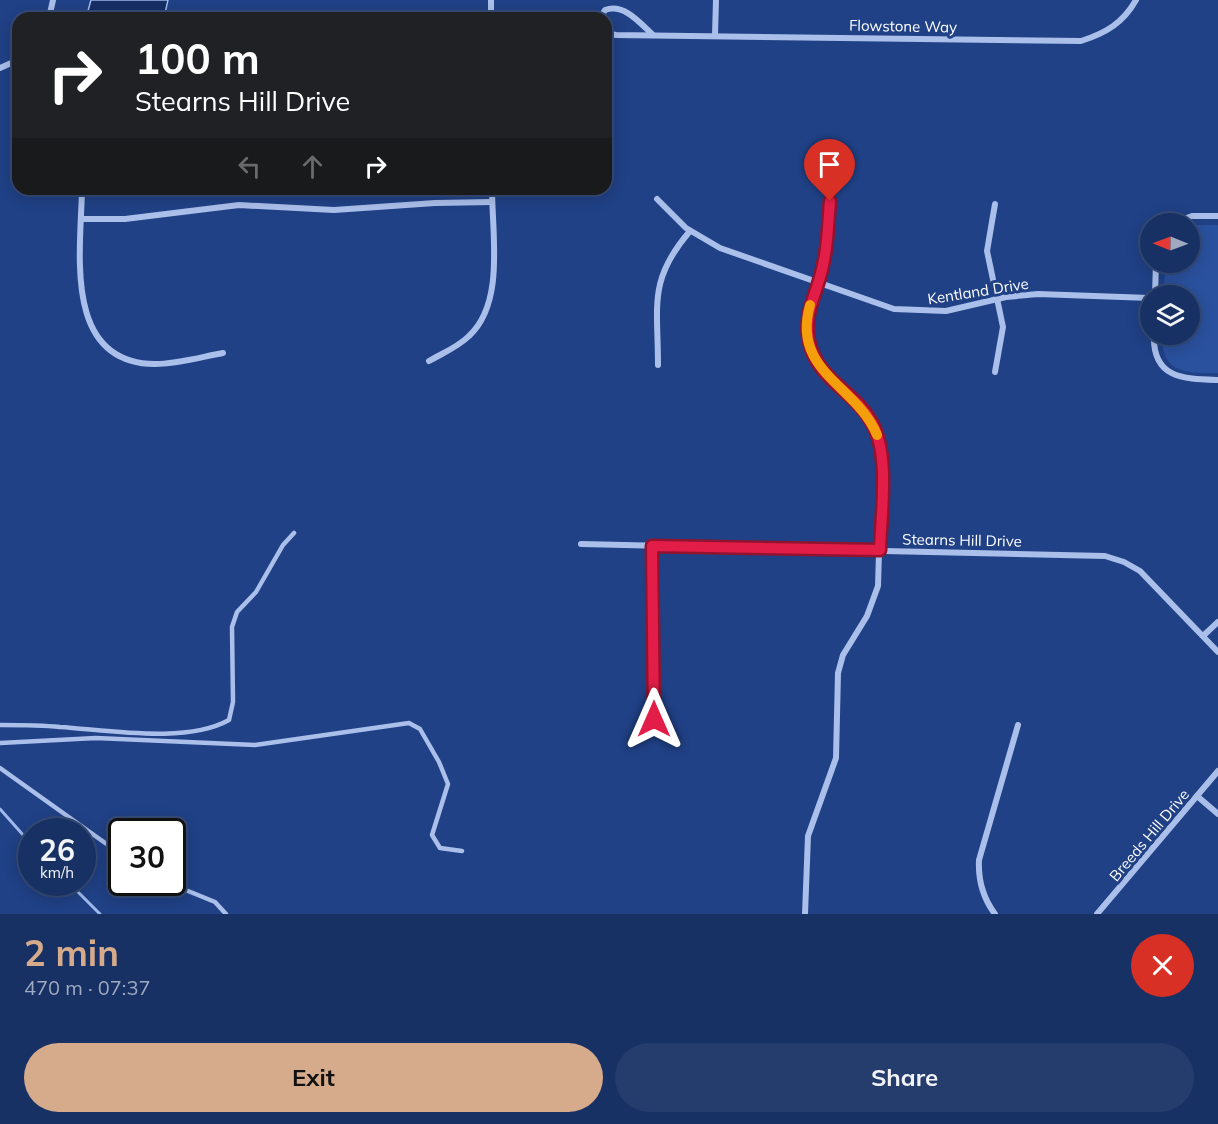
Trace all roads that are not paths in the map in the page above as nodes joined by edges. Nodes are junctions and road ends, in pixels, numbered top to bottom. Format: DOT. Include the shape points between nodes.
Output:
graph roads {
  1 [pos="716,0"];
  2 [pos="1136,0"];
  3 [pos="604,12"];
  4 [pos="612,33"];
  5 [pos="654,35"];
  6 [pos="715,35"];
  7 [pos="82,195"];
  8 [pos="492,195"];
  9 [pos="657,199"];
  10 [pos="830,201"];
  11 [pos="492,202"];
  12 [pos="994,204"];
  13 [pos="1218,216"];
  14 [pos="1200,217"];
  15 [pos="82,219"];
  16 [pos="690,231"];
  17 [pos="817,284"];
  18 [pos="1140,298"];
  19 [pos="997,300"];
  20 [pos="1155,345"];
  21 [pos="223,353"];
  22 [pos="429,360"];
  23 [pos="658,365"];
  24 [pos="995,372"];
  25 [pos="1218,380"];
  26 [pos="294,533"];
  27 [pos="582,544"];
  28 [pos="652,546"];
  29 [pos="880,550"];
  30 [pos="1218,622"];
  31 [pos="1203,636"];
  32 [pos="1218,652"];
  33 [pos="654,719"];
  34 [pos="0,725"];
  35 [pos="1018,725"];
  36 [pos="0,743"];
  37 [pos="0,768"];
  38 [pos="1218,771"];
  39 [pos="1197,796"];
  40 [pos="1218,814"];
  41 [pos="108,845"];
  42 [pos="462,851"];
  43 [pos="186,890"];
  44 [pos="226,914"];
  45 [pos="805,914"];
  46 [pos="995,914"];
  47 [pos="1097,914"];
  1 -- 6 [label="street"];
  2 -- 6 [label="street, Flowstone Way" via="1111,29 1081,41"];
  3 -- 5 [label="street" via="613,7 623,10"];
  4 -- 5 [label="street, Flowstone Way"];
  5 -- 6 [label="street, Flowstone Way"];
  7 -- 15 [label="street"];
  8 -- 11 [label="street"];
  9 -- 16 [label="street, Kentland Drive"];
  10 -- 17 [label="street" via="826,253"];
  11 -- 15 [label="street" via="334,210 239,205 125,219"];
  11 -- 22 [label="street" via="493,284 487,309 468,338"];
  12 -- 19 [label="street" via="987,251"];
  13 -- 14 [label="street"];
  15 -- 21 [label="street" via="81,300 88,322 101,340 126,357 148,364"];
  16 -- 17 [label="street, Kentland Drive" via="725,250"];
  16 -- 23 [label="street" via="666,262 660,279"];
  17 -- 19 [label="street, Kentland Drive" via="877,305 912,311 946,311"];
  17 -- 29 [label="street" via="807,318 811,350 825,374 868,417 881,448"];
  18 -- 19 [label="street, Kentland Drive" via="1038,294"];
  19 -- 24 [label="street" via="1003,327"];
  20 -- 25 [label="street" via="1166,370 1182,378"];
  26 -- 34 [label="lane" via="256,592 237,612 232,627 233,702 229,720 216,728 151,734"];
  27 -- 28 [label="street, Stearns Hill Drive"];
  28 -- 29 [label="street, Stearns Hill Drive"];
  28 -- 33 [label="street"];
  29 -- 31 [label="street, Stearns Hill Drive" via="1116,558 1140,571"];
  29 -- 45 [label="street" via="875,596 843,655 838,673 836,759 808,836"];
  30 -- 31 [label="street"];
  31 -- 32 [label="street"];
  35 -- 46 [label="street" via="979,860 984,896"];
  36 -- 42 [label="lane" via="96,738 255,745 409,723 420,729 448,784 432,835 440,848"];
  37 -- 41 [label="lane"];
  38 -- 39 [label="street, Breeds Hill Drive"];
  39 -- 40 [label="street"];
  39 -- 47 [label="street, Breeds Hill Drive"];
  43 -- 44 [label="lane" via="215,902"];
}
